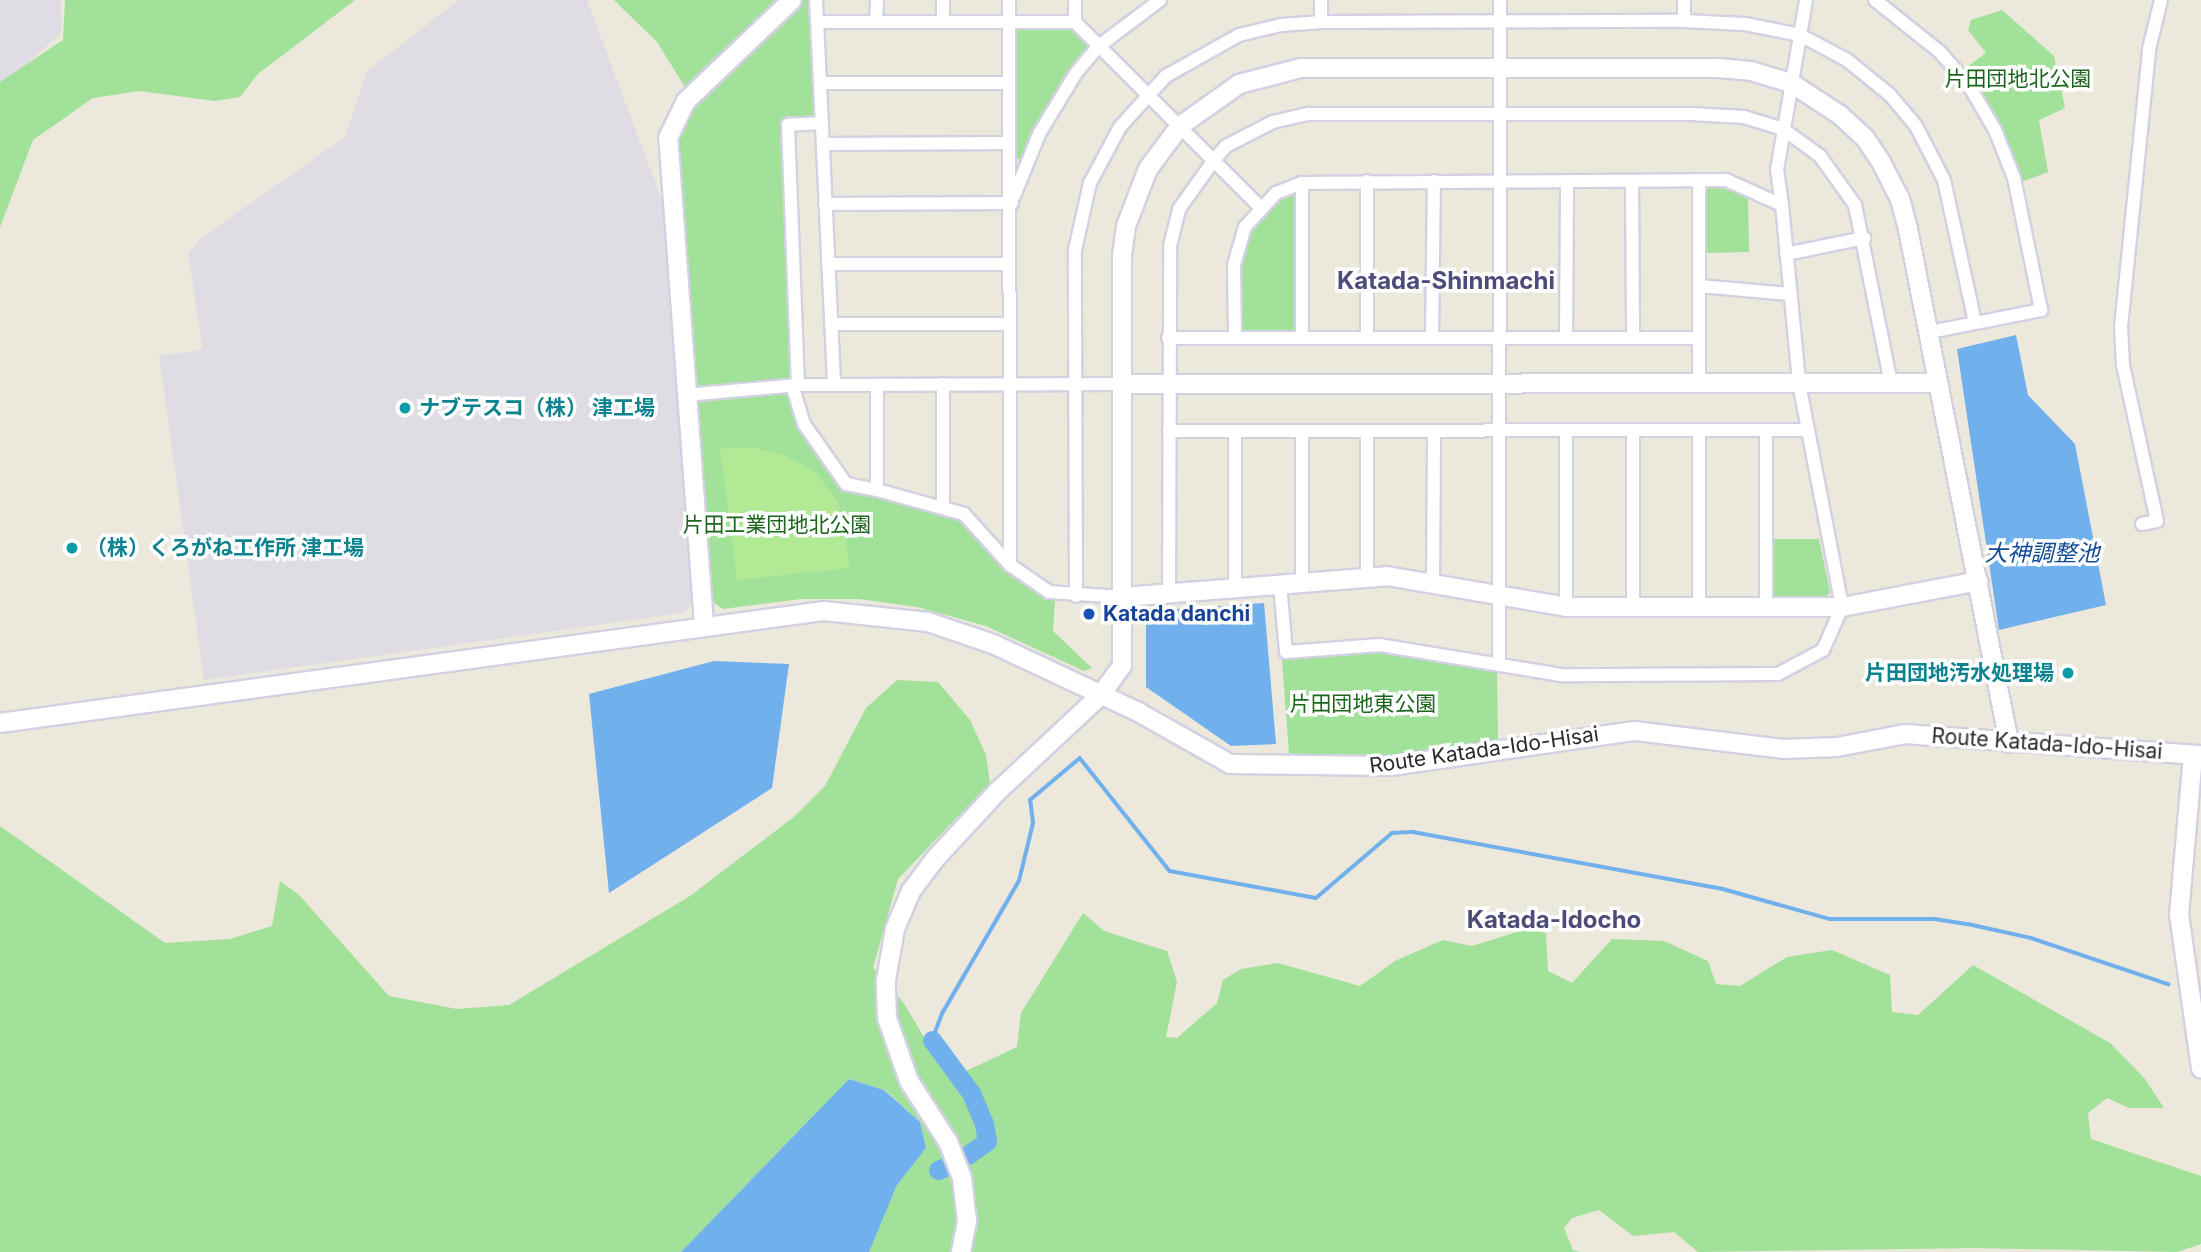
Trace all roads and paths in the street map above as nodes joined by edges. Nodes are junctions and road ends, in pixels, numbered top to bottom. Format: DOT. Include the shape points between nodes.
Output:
graph roads {
  1 [pos="792,0"];
  2 [pos="816,0"];
  3 [pos="877,0"];
  4 [pos="943,0"];
  5 [pos="1009,0"];
  6 [pos="1075,0"];
  7 [pos="1160,0"];
  8 [pos="1321,0"];
  9 [pos="1500,0"];
  10 [pos="1684,0"];
  11 [pos="1806,0"];
  12 [pos="1875,0"];
  13 [pos="2161,0"];
  14 [pos="1142,6"];
  15 [pos="877,21"];
  16 [pos="943,21"];
  17 [pos="1684,21"];
  18 [pos="817,22"];
  19 [pos="1009,22"];
  20 [pos="1075,22"];
  21 [pos="1321,22"];
  22 [pos="1500,22"];
  23 [pos="1800,35"];
  24 [pos="1100,46"];
  25 [pos="1500,68"];
  26 [pos="820,83"];
  27 [pos="1009,83"];
  28 [pos="1791,83"];
  29 [pos="1147,94"];
  30 [pos="1500,115"];
  31 [pos="822,123"];
  32 [pos="1180,126"];
  33 [pos="1783,129"];
  34 [pos="1009,143"];
  35 [pos="823,144"];
  36 [pos="1214,160"];
  37 [pos="1699,180"];
  38 [pos="1367,181"];
  39 [pos="1434,181"];
  40 [pos="1500,181"];
  41 [pos="1567,181"];
  42 [pos="1632,181"];
  43 [pos="1301,183"];
  44 [pos="1012,203"];
  45 [pos="825,204"];
  46 [pos="1782,205"];
  47 [pos="1260,207"];
  48 [pos="1864,238"];
  49 [pos="1786,254"];
  50 [pos="828,264"];
  51 [pos="1008,264"];
  52 [pos="1699,286"];
  53 [pos="1790,294"];
  54 [pos="1975,322"];
  55 [pos="831,324"];
  56 [pos="1009,324"];
  57 [pos="1930,332"];
  58 [pos="1302,337"];
  59 [pos="1168,338"];
  60 [pos="1234,338"];
  61 [pos="1367,338"];
  62 [pos="1432,338"];
  63 [pos="1500,338"];
  64 [pos="1566,338"];
  65 [pos="1633,338"];
  66 [pos="1699,338"];
  67 [pos="1699,383"];
  68 [pos="1799,383"];
  69 [pos="1891,383"];
  70 [pos="1937,383"];
  71 [pos="943,384"];
  72 [pos="1009,384"];
  73 [pos="1076,384"];
  74 [pos="1122,384"];
  75 [pos="1168,384"];
  76 [pos="1500,384"];
  77 [pos="795,385"];
  78 [pos="834,385"];
  79 [pos="877,385"];
  80 [pos="686,396"];
  81 [pos="1766,430"];
  82 [pos="1808,430"];
  83 [pos="1169,431"];
  84 [pos="1235,431"];
  85 [pos="1302,431"];
  86 [pos="1367,431"];
  87 [pos="1434,431"];
  88 [pos="1500,431"];
  89 [pos="1566,431"];
  90 [pos="1633,431"];
  91 [pos="1699,431"];
  92 [pos="877,490"];
  93 [pos="943,506"];
  94 [pos="2142,524"];
  95 [pos="1010,565"];
  96 [pos="1367,577"];
  97 [pos="1979,581"];
  98 [pos="1302,583"];
  99 [pos="1433,584"];
  100 [pos="1280,585"];
  101 [pos="1235,588"];
  102 [pos="1169,594"];
  103 [pos="1076,596"];
  104 [pos="1500,596"];
  105 [pos="1123,597"];
  106 [pos="1566,607"];
  107 [pos="1633,607"];
  108 [pos="1699,607"];
  109 [pos="1766,607"];
  110 [pos="1842,607"];
  111 [pos="704,624"];
  112 [pos="1499,665"];
  113 [pos="1100,696"];
  114 [pos="0,723"];
  115 [pos="2008,743"];
  116 [pos="2197,755"];
  117 [pos="2201,1068"];
  118 [pos="961,1252"];
  1 -- 80 [label="street" via="686,101 668,138"];
  2 -- 18 [label="street"];
  3 -- 15 [label="street"];
  4 -- 16 [label="street"];
  5 -- 19 [label="street"];
  6 -- 20 [label="street"];
  7 -- 14 [label="street"];
  8 -- 21 [label="street"];
  9 -- 22 [label="street"];
  10 -- 17 [label="street"];
  11 -- 23 [label="street"];
  12 -- 54 [label="street" via="1921,33 1958,72 1983,106 2010,164 2041,310"];
  13 -- 94 [label="street" via="2149,49 2121,327 2123,365 2157,521"];
  14 -- 24 [label="street"];
  15 -- 16 [label="street"];
  15 -- 18 [label="street"];
  16 -- 19 [label="street"];
  17 -- 22 [label="street"];
  17 -- 23 [label="street" via="1745,24"];
  18 -- 26 [label="street"];
  19 -- 20 [label="street"];
  19 -- 27 [label="street"];
  20 -- 24 [label="street"];
  21 -- 22 [label="street"];
  21 -- 29 [label="street" via="1239,35 1192,59"];
  22 -- 25 [label="street"];
  23 -- 28 [label="street"];
  23 -- 54 [label="street" via="1862,70 1916,126 1936,158 1950,200"];
  24 -- 29 [label="street"];
  24 -- 44 [label="street" via="1052,111"];
  25 -- 28 [label="street" via="1718,68 1751,71"];
  25 -- 30 [label="street"];
  25 -- 32 [label="street" via="1286,71 1239,84"];
  26 -- 27 [label="street"];
  26 -- 31 [label="street"];
  27 -- 34 [label="street"];
  28 -- 33 [label="street"];
  28 -- 57 [label="street" via="1840,115 1865,138 1881,163 1900,199"];
  29 -- 32 [label="street"];
  29 -- 73 [label="street" via="1106,149 1080,216 1075,250"];
  30 -- 33 [label="street" via="1719,114"];
  30 -- 36 [label="street" via="1309,114 1251,132"];
  30 -- 40 [label="street"];
  31 -- 35 [label="street"];
  31 -- 77 [label="street" via="788,125"];
  32 -- 36 [label="street"];
  32 -- 74 [label="street" via="1148,169 1126,226"];
  33 -- 46 [label="street" via="1777,170"];
  33 -- 48 [label="street" via="1820,156 1844,185"];
  34 -- 35 [label="street"];
  34 -- 44 [label="street"];
  35 -- 45 [label="street"];
  36 -- 47 [label="street"];
  36 -- 59 [label="street" via="1179,209 1170,246"];
  37 -- 42 [label="street"];
  37 -- 46 [label="street" via="1738,183"];
  37 -- 52 [label="street"];
  38 -- 39 [label="street"];
  38 -- 43 [label="street"];
  38 -- 61 [label="street"];
  39 -- 40 [label="street"];
  39 -- 62 [label="street"];
  40 -- 41 [label="street"];
  40 -- 63 [label="street"];
  41 -- 42 [label="street"];
  41 -- 64 [label="street"];
  42 -- 65 [label="street"];
  43 -- 47 [label="street" via="1276,193"];
  43 -- 58 [label="street"];
  44 -- 45 [label="street"];
  44 -- 51 [label="street"];
  45 -- 50 [label="street"];
  46 -- 49 [label="street"];
  47 -- 60 [label="street" via="1236,250"];
  48 -- 49 [label="street"];
  48 -- 69 [label="street"];
  49 -- 53 [label="street"];
  50 -- 51 [label="street"];
  50 -- 55 [label="street"];
  51 -- 56 [label="street"];
  52 -- 53 [label="street"];
  52 -- 66 [label="street"];
  53 -- 68 [label="street"];
  54 -- 57 [label="street"];
  55 -- 56 [label="street"];
  55 -- 78 [label="street"];
  56 -- 72 [label="street"];
  57 -- 70 [label="street"];
  58 -- 60 [label="street"];
  58 -- 61 [label="street"];
  59 -- 60 [label="street"];
  59 -- 75 [label="street"];
  61 -- 62 [label="street"];
  62 -- 63 [label="street"];
  63 -- 64 [label="street"];
  63 -- 76 [label="street"];
  64 -- 65 [label="street"];
  65 -- 66 [label="street"];
  66 -- 67 [label="street"];
  67 -- 68 [label="street"];
  67 -- 76 [label="street"];
  68 -- 69 [label="street"];
  68 -- 82 [label="street"];
  69 -- 70 [label="street"];
  70 -- 97 [label="street"];
  71 -- 72 [label="street"];
  71 -- 79 [label="street"];
  71 -- 93 [label="street"];
  72 -- 73 [label="street"];
  72 -- 95 [label="street"];
  73 -- 74 [label="street"];
  73 -- 103 [label="street"];
  74 -- 75 [label="street"];
  74 -- 105 [label="street"];
  75 -- 76 [label="street"];
  75 -- 83 [label="street"];
  76 -- 88 [label="street"];
  77 -- 78 [label="street"];
  77 -- 80 [label="street"];
  77 -- 92 [label="street" via="804,424 846,484"];
  78 -- 79 [label="street"];
  79 -- 92 [label="street"];
  80 -- 111 [label="street"];
  81 -- 82 [label="street"];
  81 -- 91 [label="street"];
  81 -- 109 [label="street"];
  82 -- 110 [label="street"];
  83 -- 84 [label="street"];
  83 -- 102 [label="street"];
  84 -- 85 [label="street"];
  84 -- 101 [label="street"];
  85 -- 86 [label="street"];
  85 -- 98 [label="street"];
  86 -- 87 [label="street"];
  86 -- 96 [label="street"];
  87 -- 88 [label="street"];
  87 -- 99 [label="street"];
  88 -- 89 [label="street"];
  88 -- 104 [label="street"];
  89 -- 90 [label="street"];
  89 -- 106 [label="street"];
  90 -- 91 [label="street"];
  90 -- 107 [label="street"];
  91 -- 108 [label="street"];
  92 -- 93 [label="street"];
  93 -- 95 [label="street" via="977,523"];
  95 -- 103 [label="street" via="1049,592"];
  96 -- 98 [label="street"];
  96 -- 99 [label="street"];
  97 -- 110 [label="street"];
  97 -- 115 [label="street"];
  98 -- 100 [label="street"];
  99 -- 104 [label="street"];
  100 -- 101 [label="street"];
  100 -- 112 [label="street" via="1286,652 1380,645"];
  101 -- 102 [label="street"];
  102 -- 105 [label="street"];
  103 -- 105 [label="street"];
  104 -- 106 [label="street"];
  104 -- 112 [label="street"];
  105 -- 113 [label="street" via="1122,666"];
  106 -- 107 [label="street"];
  107 -- 108 [label="street"];
  108 -- 109 [label="street"];
  109 -- 110 [label="street"];
  110 -- 112 [label="street" via="1823,650 1778,674 1561,676"];
  111 -- 113 [label="street, Route Katada-Ido-Hisai" via="824,611 897,617 993,644"];
  111 -- 114 [label="street, Route Katada-Ido-Hisai"];
  113 -- 115 [label="street, Route Katada-Ido-Hisai" via="1140,713 1217,759 1264,766 1391,766 1635,731 1783,750 1837,747 1905,734"];
  113 -- 118 [label="street" via="998,791 934,860 911,891 895,929 886,981 887,1018 909,1081 948,1142 962,1178 967,1221"];
  115 -- 116 [label="street, Route Katada-Ido-Hisai"];
  116 -- 117 [label="street" via="2179,914"];
}
